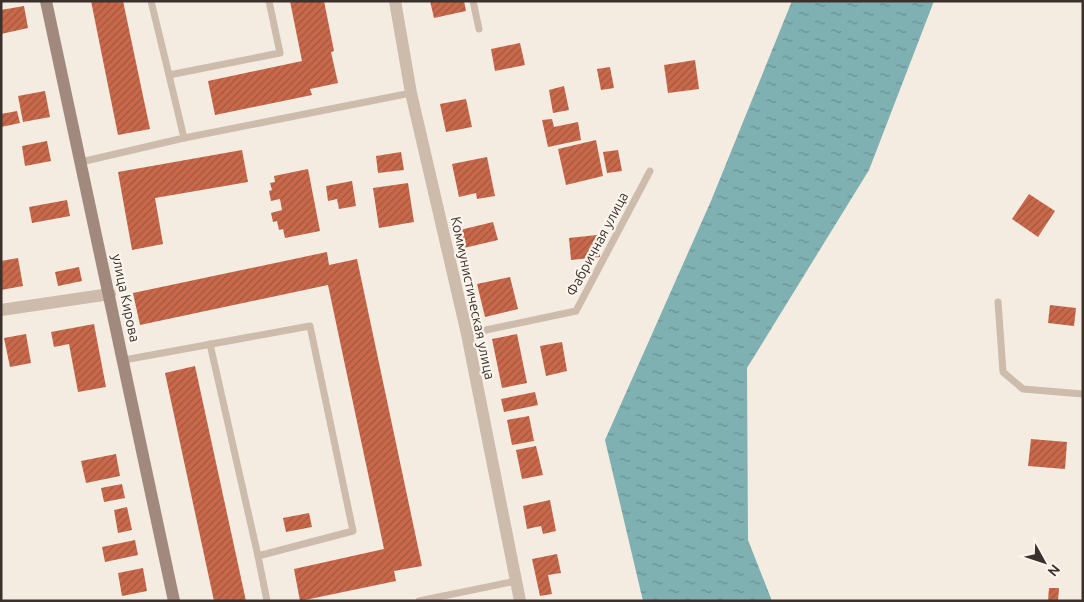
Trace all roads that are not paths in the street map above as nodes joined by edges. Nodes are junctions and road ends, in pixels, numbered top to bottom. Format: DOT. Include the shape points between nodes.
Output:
graph roads {
  1 [pos="46,1"];
  2 [pos="150,1"];
  3 [pos="269,1"];
  4 [pos="395,1"];
  5 [pos="473,1"];
  6 [pos="478,29"];
  7 [pos="169,75"];
  8 [pos="411,93"];
  9 [pos="184,138"];
  10 [pos="81,162"];
  11 [pos="650,171"];
  12 [pos="110,294"];
  13 [pos="998,302"];
  14 [pos="1,310"];
  15 [pos="467,334"];
  16 [pos="210,344"];
  17 [pos="124,360"];
  18 [pos="1083,394"];
  19 [pos="258,556"];
  20 [pos="516,581"];
  21 [pos="174,601"];
  22 [pos="267,601"];
  23 [pos="419,601"];
  24 [pos="520,601"];
  1 -- 10 [label="street, улица Кирова"];
  2 -- 7 [label="lane"];
  3 -- 7 [label="lane" via="280,53"];
  4 -- 8 [label="street, Коммунистическая улица"];
  5 -- 6 [label="lane"];
  7 -- 9 [label="lane"];
  8 -- 9 [label="lane"];
  8 -- 15 [label="street, Коммунистическая улица"];
  9 -- 10 [label="lane"];
  10 -- 12 [label="street, улица Кирова"];
  11 -- 15 [label="lane, Фабричная улица" via="576,311"];
  12 -- 14 [label="street"];
  12 -- 17 [label="street, улица Кирова"];
  13 -- 18 [label="lane" via="1002,372 1023,389"];
  15 -- 20 [label="street, Коммунистическая улица"];
  16 -- 17 [label="lane"];
  16 -- 19 [label="lane"];
  16 -- 19 [label="lane" via="310,326 353,531"];
  17 -- 21 [label="street, улица Кирова"];
  19 -- 22 [label="lane"];
  20 -- 23 [label="lane"];
  20 -- 24 [label="street, Коммунистическая улица"];
}
